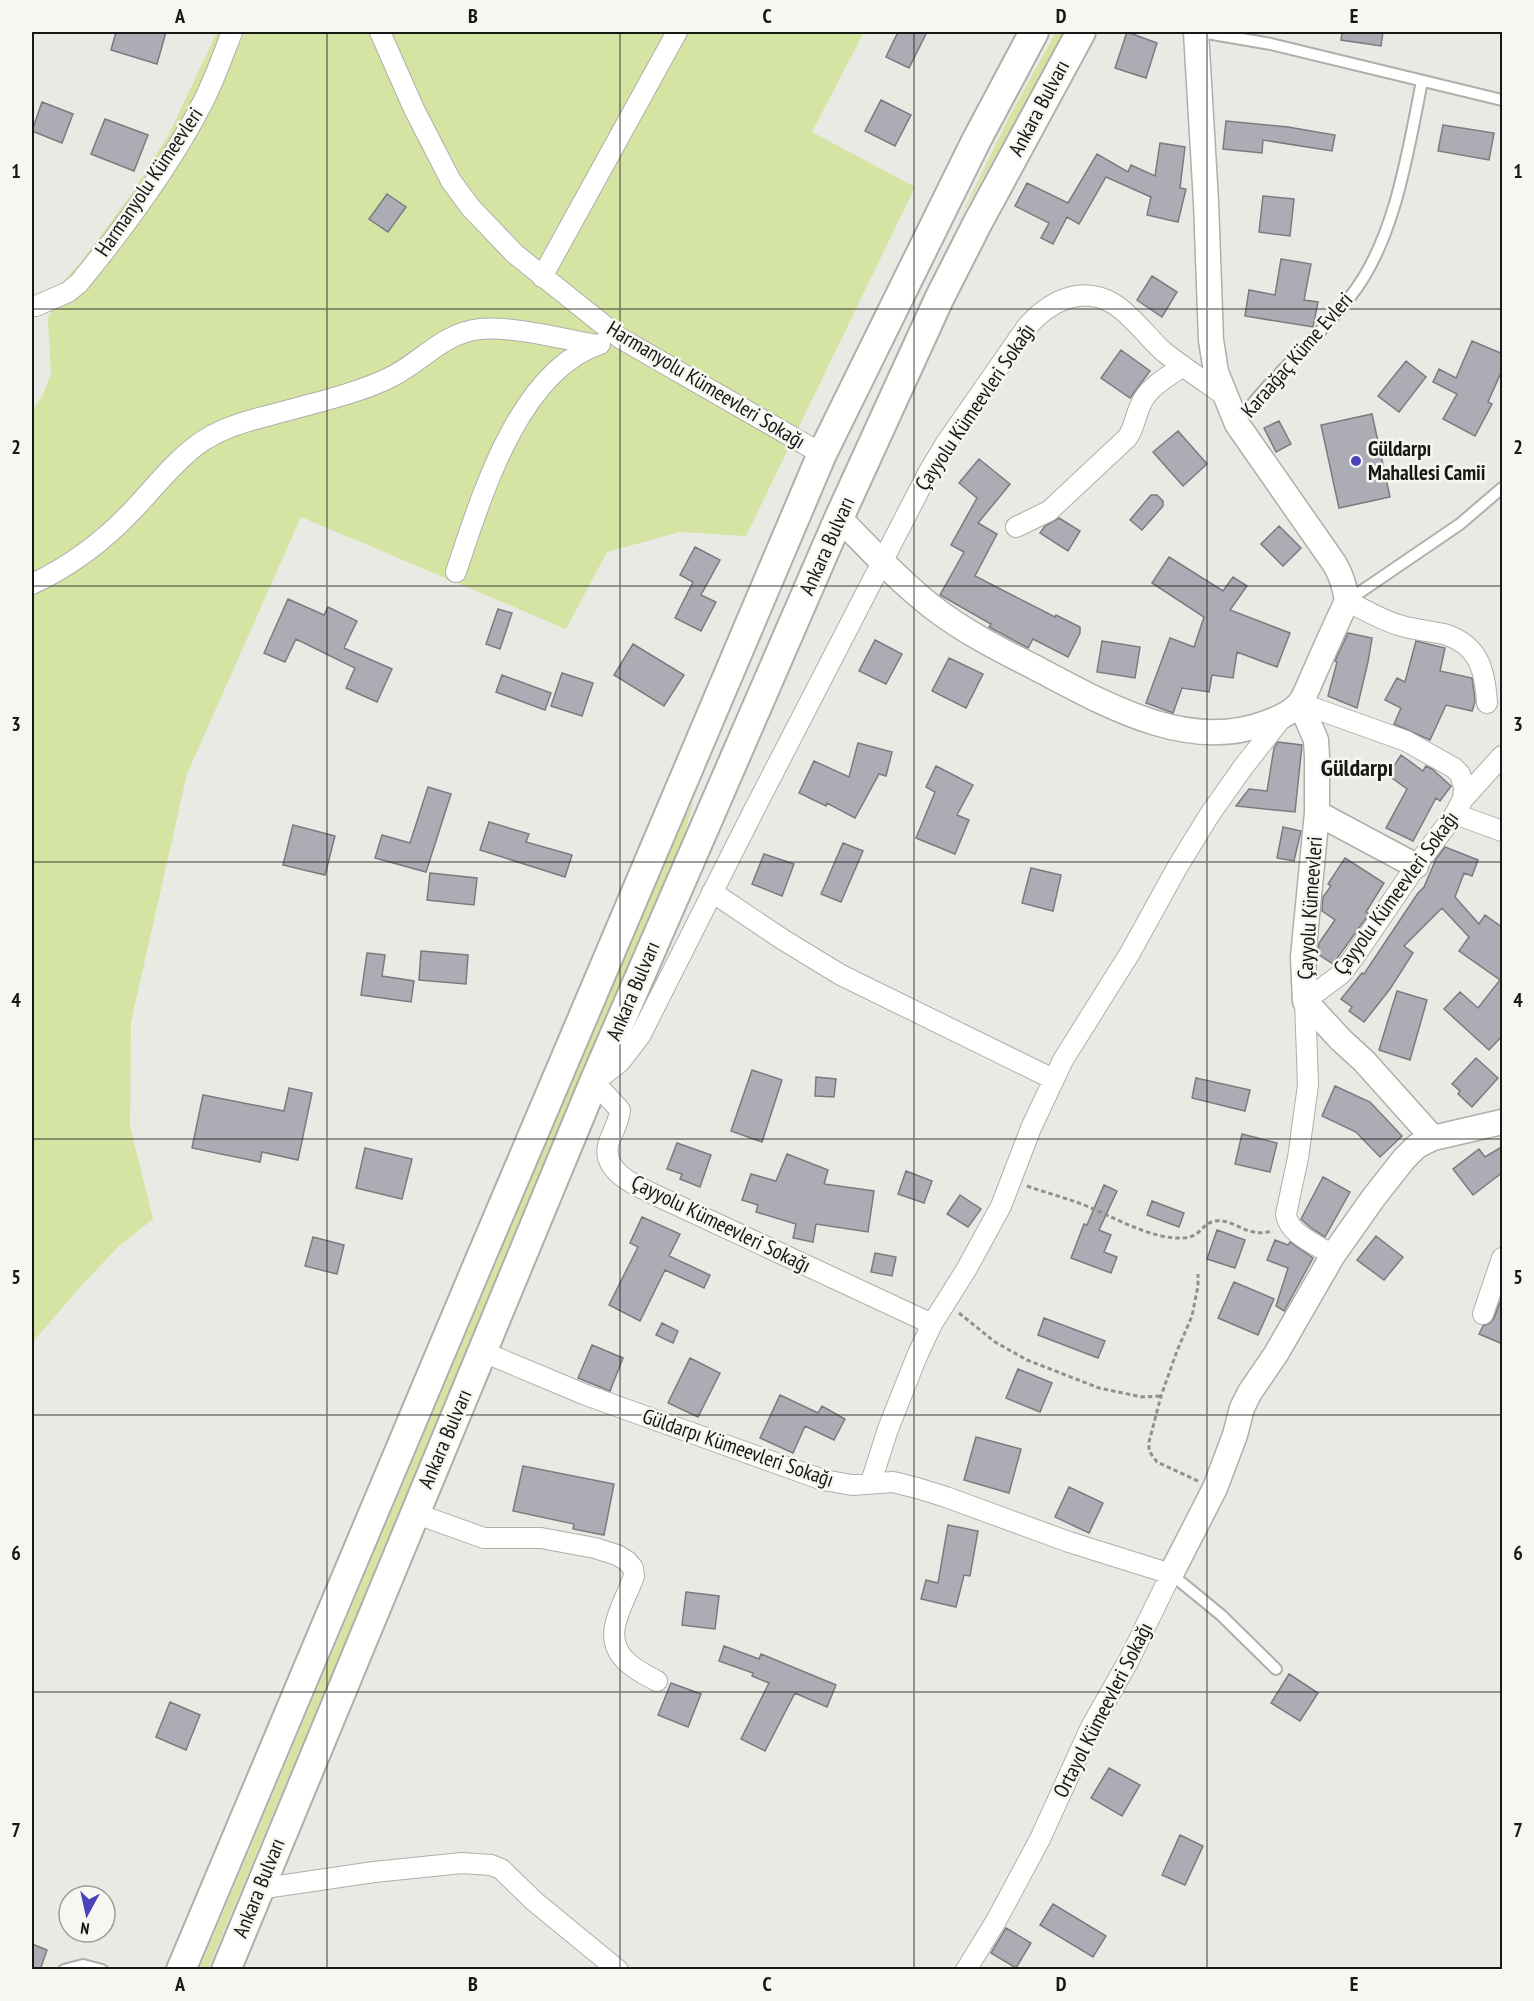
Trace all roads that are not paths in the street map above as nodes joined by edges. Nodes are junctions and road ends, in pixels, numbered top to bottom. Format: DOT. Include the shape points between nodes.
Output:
graph roads {
  1 [pos="232,32"];
  2 [pos="380,32"];
  3 [pos="677,32"];
  4 [pos="1034,32"];
  5 [pos="1081,32"];
  6 [pos="1196,32"];
  7 [pos="1201,32"];
  8 [pos="1422,81"];
  9 [pos="1503,100"];
  10 [pos="542,277"];
  11 [pos="36,306"];
  12 [pos="620,338"];
  13 [pos="597,345"];
  14 [pos="1183,366"];
  15 [pos="1224,395"];
  16 [pos="1237,424"];
  17 [pos="822,454"];
  18 [pos="1503,488"];
  19 [pos="839,518"];
  20 [pos="1016,526"];
  21 [pos="882,561"];
  22 [pos="456,572"];
  23 [pos="32,584"];
  24 [pos="1347,601"];
  25 [pos="1487,703"];
  26 [pos="1292,709"];
  27 [pos="1503,756"];
  28 [pos="1459,806"];
  29 [pos="1317,813"];
  30 [pos="1503,831"];
  31 [pos="1416,866"];
  32 [pos="712,892"];
  33 [pos="1305,1001"];
  34 [pos="1053,1079"];
  35 [pos="594,1082"];
  36 [pos="1503,1122"];
  37 [pos="1433,1138"];
  38 [pos="1333,1254"];
  39 [pos="1503,1258"];
  40 [pos="1483,1314"];
  41 [pos="932,1324"];
  42 [pos="482,1352"];
  43 [pos="871,1482"];
  44 [pos="414,1513"];
  45 [pos="1171,1574"];
  46 [pos="1276,1669"];
  47 [pos="657,1681"];
  48 [pos="258,1889"];
  49 [pos="64,1970"];
  50 [pos="102,1970"];
  51 [pos="181,1970"];
  52 [pos="226,1970"];
  53 [pos="618,1970"];
  54 [pos="966,1970"];
  1 -- 11 [label="street, Harmanyolu Kümeevleri" via="199,108 167,164 79,283"];
  2 -- 10 [label="street, Harmanyolu Kümeevleri Sokağı" via="451,181 493,233"];
  3 -- 10 [label="street"];
  4 -- 17 [label="main road, Ankara Bulvarı"];
  5 -- 19 [label="main road, Ankara Bulvarı" via="960,256"];
  6 -- 15 [label="street" via="1210,340"];
  7 -- 8 [label="lane" via="1271,44"];
  8 -- 9 [label="lane"];
  8 -- 16 [label="lane, Karaağaç Küme Evleri" via="1398,194 1371,265 1327,325 1253,401"];
  10 -- 12 [label="street, Harmanyolu Kümeevleri Sokağı"];
  12 -- 13 [label="street"];
  12 -- 17 [label="street, Harmanyolu Kümeevleri Sokağı"];
  13 -- 22 [label="street" via="552,374 507,438"];
  13 -- 23 [label="street, Harmanyolu Kümeevleri Sokağı" via="506,330 462,332 439,343 389,379 236,424 197,444 86,552"];
  14 -- 15 [label="street, Çayyolu Kümeevleri Sokağı"];
  14 -- 20 [label="street" via="1142,402 1127,438 1049,511"];
  14 -- 21 [label="street, Çayyolu Kümeevleri Sokağı" via="1127,314 1100,297 1069,297 1053,304 1026,328 946,443"];
  15 -- 16 [label="street"];
  16 -- 24 [label="street" via="1341,574"];
  17 -- 19 [label="main road"];
  17 -- 51 [label="main road, Ankara Bulvarı"];
  18 -- 24 [label="lane" via="1460,524"];
  19 -- 21 [label="street"];
  19 -- 35 [label="main road, Ankara Bulvarı"];
  21 -- 26 [label="street" via="911,590 955,623 1030,665 1146,720 1177,728 1218,731 1253,728"];
  21 -- 32 [label="street, Çayyolu Kümeevleri Sokağı"];
  24 -- 25 [label="street" via="1386,621 1443,634 1465,644 1481,665"];
  24 -- 26 [label="street"];
  26 -- 28 [label="street, Çayyolu Kümeevleri Sokağı" via="1406,741 1444,761 1460,774 1464,787"];
  26 -- 29 [label="street, Çayyolu Kümeevleri" via="1316,740"];
  26 -- 34 [label="street" via="1210,814"];
  27 -- 28 [label="street, Çayyolu Kümeevleri Sokağı"];
  28 -- 30 [label="street"];
  28 -- 31 [label="street, Çayyolu Kümeevleri Sokağı"];
  29 -- 31 [label="street"];
  29 -- 33 [label="street, Çayyolu Kümeevleri" via="1304,930"];
  31 -- 33 [label="street, Çayyolu Kümeevleri Sokağı" via="1341,974"];
  32 -- 34 [label="street" via="841,975"];
  32 -- 35 [label="street, Çayyolu Kümeevleri Sokağı" via="640,1035 620,1062"];
  33 -- 37 [label="street, Çayyolu Kümeevleri"];
  33 -- 38 [label="street" via="1308,1084 1286,1214 1288,1225"];
  34 -- 41 [label="street" via="985,1236"];
  35 -- 41 [label="street, Çayyolu Kümeevleri Sokağı" via="620,1110 608,1151 620,1176"];
  35 -- 42 [label="main road, Ankara Bulvarı"];
  36 -- 37 [label="street"];
  37 -- 38 [label="street" via="1404,1159"];
  38 -- 45 [label="street" via="1250,1392 1215,1488"];
  39 -- 40 [label="street"];
  41 -- 43 [label="street" via="902,1392"];
  42 -- 43 [label="street, Güldarpı Kümeevleri Sokağı" via="586,1395 823,1480 852,1485"];
  42 -- 44 [label="main road, Ankara Bulvarı"];
  43 -- 45 [label="street, Güldarpı Kümeevleri Sokağı" via="893,1482 946,1497"];
  44 -- 47 [label="street" via="484,1538 567,1542 627,1561 634,1576 613,1629 614,1639 624,1660"];
  44 -- 48 [label="main road, Ankara Bulvarı"];
  45 -- 46 [label="lane" via="1221,1615"];
  45 -- 54 [label="street, Ortayol Kümeevleri Sokağı" via="1129,1660 1090,1727 1040,1839"];
  48 -- 52 [label="main road, Ankara Bulvarı"];
  48 -- 53 [label="street" via="462,1863 491,1865 501,1869"];
  49 -- 50 [label="lane" via="83,1965"];
}
